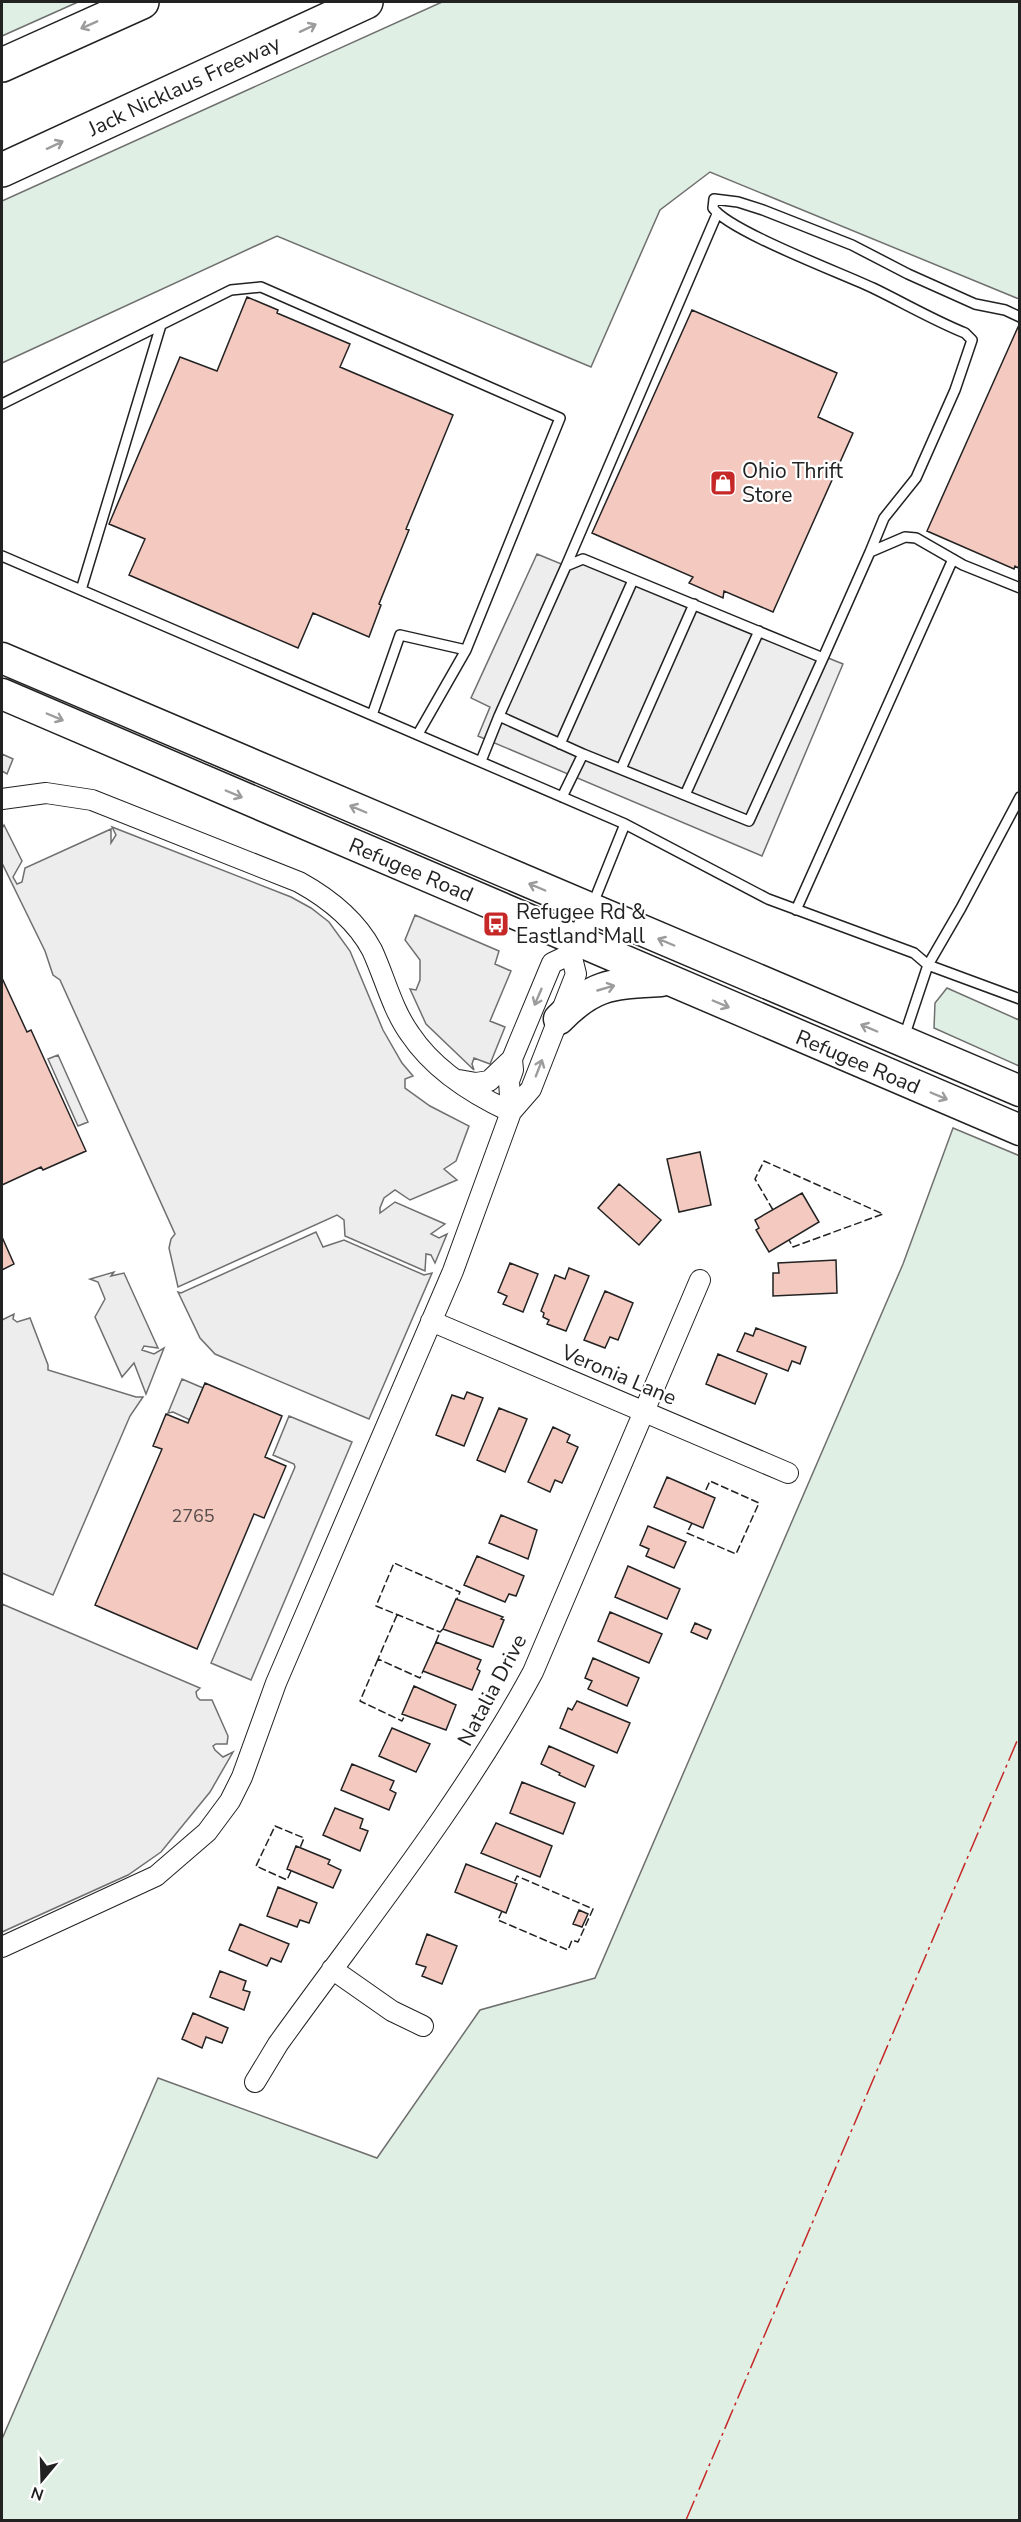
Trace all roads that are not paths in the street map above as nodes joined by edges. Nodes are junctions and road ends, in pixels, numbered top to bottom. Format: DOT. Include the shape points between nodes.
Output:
graph roads {
  1 [pos="142,2"];
  2 [pos="366,2"];
  3 [pos="2,65"];
  4 [pos="2,170"];
  5 [pos="717,214"];
  6 [pos="1020,317"];
  7 [pos="161,325"];
  8 [pos="2,404"];
  9 [pos="870,552"];
  10 [pos="2,556"];
  11 [pos="953,559"];
  12 [pos="566,566"];
  13 [pos="633,579"];
  14 [pos="1020,588"];
  15 [pos="81,590"];
  16 [pos="694,604"];
  17 [pos="759,631"];
  18 [pos="466,650"];
  19 [pos="823,657"];
  20 [pos="2,658"];
  21 [pos="2,694"];
  22 [pos="372,715"];
  23 [pos="499,716"];
  24 [pos="418,735"];
  25 [pos="560,744"];
  26 [pos="583,754"];
  27 [pos="481,761"];
  28 [pos="621,770"];
  29 [pos="685,795"];
  30 [pos="562,797"];
  31 [pos="1020,797"];
  32 [pos="2,799"];
  33 [pos="625,824"];
  34 [pos="591,910"];
  35 [pos="796,910"];
  36 [pos="574,947"];
  37 [pos="928,965"];
  38 [pos="668,981"];
  39 [pos="1020,999"];
  40 [pos="559,1019"];
  41 [pos="902,1042"];
  42 [pos="512,1059"];
  43 [pos="453,1079"];
  44 [pos="1020,1091"];
  45 [pos="511,1112"];
  46 [pos="1020,1130"];
  47 [pos="700,1280"];
  48 [pos="431,1321"];
  49 [pos="645,1412"];
  50 [pos="788,1473"];
  51 [pos="2,1947"];
  52 [pos="332,1969"];
  53 [pos="423,2026"];
  54 [pos="255,2082"];
  1 -- 3 [label="highway, one-way"];
  4 -- 2 [label="highway, Jack Nicklaus Freeway, one-way"];
  5 -- 6 [label="lane" via="714,199 763,210 852,245 975,304"];
  5 -- 9 [label="lane" via="965,333 972,340 955,390 916,478 884,518"];
  5 -- 12 [label="lane"];
  7 -- 8 [label="lane"];
  7 -- 15 [label="lane"];
  7 -- 18 [label="lane" via="231,290 261,287 560,418"];
  9 -- 11 [label="lane" via="905,537 916,538"];
  9 -- 19 [label="lane"];
  10 -- 15 [label="lane"];
  11 -- 14 [label="lane"];
  11 -- 35 [label="lane"];
  12 -- 13 [label="lane" via="584,559"];
  12 -- 23 [label="lane"];
  13 -- 16 [label="lane"];
  13 -- 25 [label="lane"];
  15 -- 22 [label="lane"];
  16 -- 17 [label="lane"];
  16 -- 28 [label="lane"];
  17 -- 19 [label="lane"];
  17 -- 29 [label="lane"];
  18 -- 22 [label="lane" via="400,635"];
  18 -- 24 [label="lane"];
  19 -- 29 [label="lane" via="749,821"];
  34 -- 20 [label="main road, Refugee Road, one-way"];
  21 -- 36 [label="main road, Refugee Road, one-way"];
  22 -- 24 [label="lane"];
  23 -- 25 [label="lane"];
  23 -- 27 [label="lane"];
  24 -- 27 [label="lane"];
  25 -- 26 [label="lane"];
  26 -- 28 [label="lane"];
  26 -- 30 [label="lane"];
  27 -- 30 [label="lane"];
  28 -- 29 [label="lane"];
  30 -- 33 [label="lane"];
  31 -- 37 [label="lane"];
  32 -- 43 [label="street" via="46,793 92,800 293,880 321,895 360,932 410,1035"];
  33 -- 34 [label="lane"];
  33 -- 35 [label="lane" via="768,900"];
  34 -- 36 [label="street"];
  41 -- 34 [label="main road, Refugee Road, one-way"];
  35 -- 37 [label="lane" via="914,953"];
  36 -- 38 [label="main road, Refugee Road"];
  36 -- 40 [label="street" via="576,974"];
  36 -- 42 [label="street, one-way" via="552,963"];
  37 -- 39 [label="lane"];
  37 -- 41 [label="lane"];
  40 -- 38 [label="main road, one-way" via="588,993 621,984"];
  38 -- 46 [label="main road, Refugee Road, one-way"];
  45 -- 40 [label="street, one-way" via="531,1089"];
  41 -- 44 [label="main road, Refugee Road"];
  42 -- 43 [label="street" via="483,1083"];
  42 -- 45 [label="street"];
  43 -- 45 [label="street"];
  45 -- 48 [label="street"];
  47 -- 49 [label="street, Natalia Drive"];
  48 -- 49 [label="street, Veronia Lane"];
  48 -- 51 [label="street" via="225,1810 194,1845 156,1876"];
  49 -- 50 [label="street, Veronia Lane"];
  49 -- 52 [label="street, Natalia Drive" via="533,1672 509,1716 477,1768"];
  52 -- 53 [label="street" via="392,2011"];
  52 -- 54 [label="street, Natalia Drive"];
}
